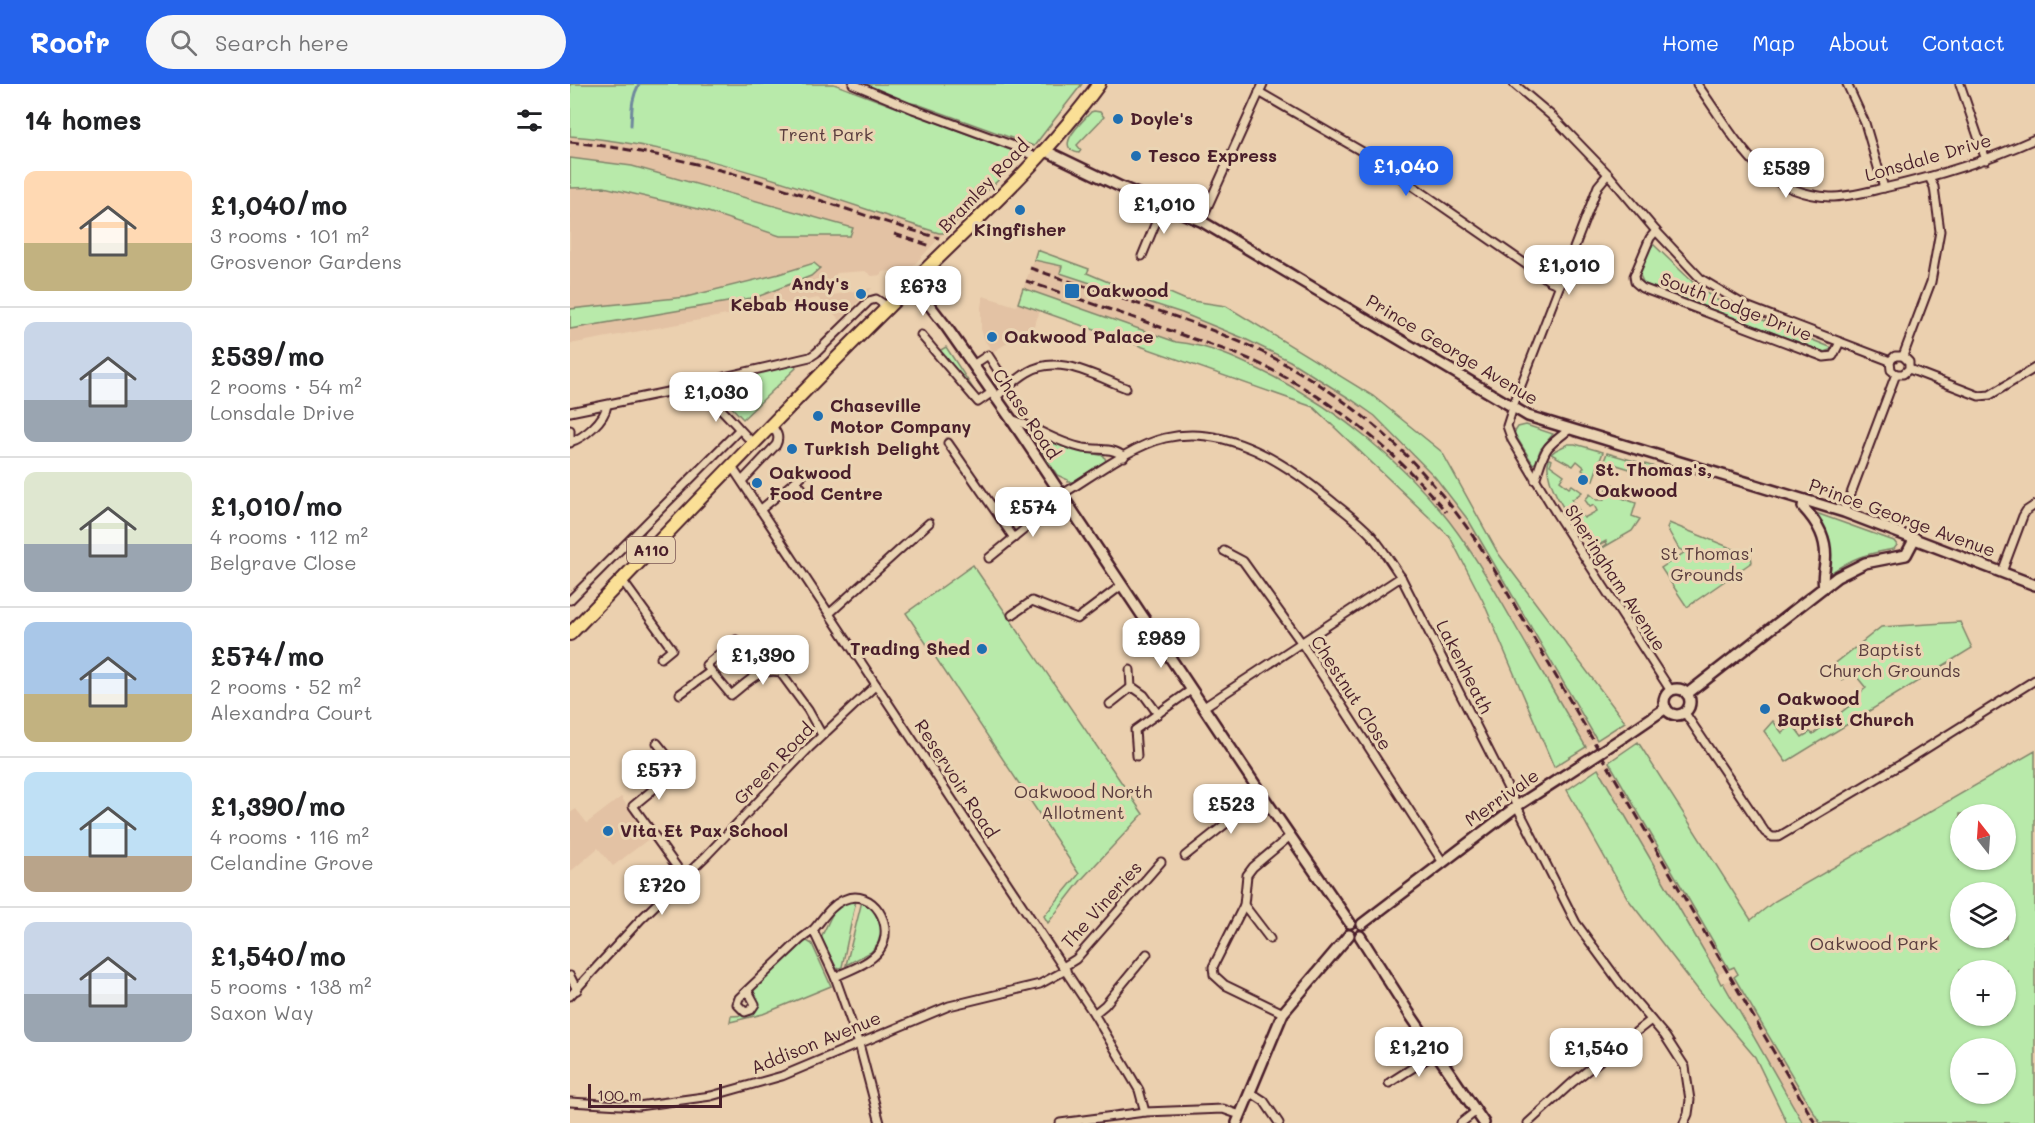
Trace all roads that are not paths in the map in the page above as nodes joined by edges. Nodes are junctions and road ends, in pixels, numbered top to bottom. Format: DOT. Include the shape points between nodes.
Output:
graph roads {
  1 [pos="853,84"];
  2 [pos="1099,84"];
  3 [pos="1263,84"];
  4 [pos="1514,84"];
  5 [pos="1697,84"];
  6 [pos="1847,84"];
  7 [pos="1960,84"];
  8 [pos="1259,92"];
  9 [pos="2035,139"];
  10 [pos="1041,154"];
  11 [pos="1986,160"];
  12 [pos="1608,174"];
  13 [pos="1929,177"];
  14 [pos="1884,188"];
  15 [pos="1163,205"];
  16 [pos="1201,221"];
  17 [pos="1656,231"];
  18 [pos="1142,256"];
  19 [pos="913,284"];
  20 [pos="1560,285"];
  21 [pos="888,307"];
  22 [pos="921,335"];
  23 [pos="1840,342"];
  24 [pos="1903,356"];
  25 [pos="1890,361"];
  26 [pos="973,365"];
  27 [pos="2035,368"];
  28 [pos="1909,369"];
  29 [pos="1896,374"];
  30 [pos="1009,387"];
  31 [pos="1126,388"];
  32 [pos="993,396"];
  33 [pos="710,399"];
  34 [pos="607,405"];
  35 [pos="1513,408"];
  36 [pos="570,412"];
  37 [pos="1011,419"];
  38 [pos="772,426"];
  39 [pos="1570,429"];
  40 [pos="570,430"];
  41 [pos="739,430"];
  42 [pos="948,442"];
  43 [pos="570,443"];
  44 [pos="754,444"];
  45 [pos="1124,457"];
  46 [pos="732,467"];
  47 [pos="804,474"];
  48 [pos="743,480"];
  49 [pos="1535,480"];
  50 [pos="796,481"];
  51 [pos="808,496"];
  52 [pos="1062,497"];
  53 [pos="1804,500"];
  54 [pos="2035,505"];
  55 [pos="760,510"];
  56 [pos="1844,512"];
  57 [pos="929,523"];
  58 [pos="1014,538"];
  59 [pos="1915,538"];
  60 [pos="1224,551"];
  61 [pos="989,558"];
  62 [pos="2002,572"];
  63 [pos="1401,577"];
  64 [pos="622,580"];
  65 [pos="1122,585"];
  66 [pos="2035,585"];
  67 [pos="1824,586"];
  68 [pos="570,600"];
  69 [pos="830,613"];
  70 [pos="1012,615"];
  71 [pos="570,634"];
  72 [pos="736,640"];
  73 [pos="1301,642"];
  74 [pos="661,658"];
  75 [pos="1130,670"];
  76 [pos="711,671"];
  77 [pos="2035,680"];
  78 [pos="876,685"];
  79 [pos="1131,688"];
  80 [pos="1191,690"];
  81 [pos="1671,691"];
  82 [pos="680,694"];
  83 [pos="1687,694"];
  84 [pos="1110,704"];
  85 [pos="1204,707"];
  86 [pos="1666,708"];
  87 [pos="1685,713"];
  88 [pos="1158,714"];
  89 [pos="822,735"];
  90 [pos="657,743"];
  91 [pos="1137,756"];
  92 [pos="1262,795"];
  93 [pos="1517,806"];
  94 [pos="1290,836"];
  95 [pos="1185,856"];
  96 [pos="1442,861"];
  97 [pos="1161,862"];
  98 [pos="684,877"];
  99 [pos="1244,905"];
  100 [pos="1350,923"];
  101 [pos="1362,924"];
  102 [pos="813,930"];
  103 [pos="1348,935"];
  104 [pos="1360,936"];
  105 [pos="1270,939"];
  106 [pos="1147,954"];
  107 [pos="1065,968"];
  108 [pos="570,976"];
  109 [pos="834,977"];
  110 [pos="577,990"];
  111 [pos="748,991"];
  112 [pos="570,996"];
  113 [pos="1283,1013"];
  114 [pos="1095,1014"];
  115 [pos="1651,1020"];
  116 [pos="859,1044"];
  117 [pos="1436,1053"];
  118 [pos="1389,1083"];
  119 [pos="1250,1092"];
  120 [pos="570,1102"];
  121 [pos="1145,1112"];
  122 [pos="1475,1112"];
  123 [pos="1239,1119"];
  124 [pos="880,1123"];
  125 [pos="1060,1123"];
  126 [pos="1280,1123"];
  127 [pos="1461,1123"];
  128 [pos="1484,1123"];
  129 [pos="1528,1123"];
  130 [pos="1684,1123"];
  1 -- 10 [label="street"];
  2 -- 10 [label="main road, Bramley Road / A110"];
  3 -- 8 [label="street"];
  4 -- 12 [label="street, South Lodge Drive" via="1553,117"];
  5 -- 14 [label="street, Lonsdale Drive" via="1746,152 1764,172 1784,185 1829,197"];
  6 -- 14 [label="street" via="1865,123"];
  7 -- 11 [label="street"];
  8 -- 16 [label="street"];
  8 -- 20 [label="street" via="1368,155"];
  9 -- 11 [label="street, Lonsdale Drive"];
  10 -- 15 [label="street, Prince George Avenue"];
  10 -- 19 [label="main road, Bramley Road / A110"];
  11 -- 13 [label="street, Lonsdale Drive"];
  12 -- 17 [label="street, South Lodge Drive"];
  12 -- 20 [label="street, Sheringham Avenue" via="1598,186"];
  13 -- 14 [label="street, Lonsdale Drive"];
  13 -- 24 [label="street" via="1935,187 1940,231 1931,282"];
  15 -- 16 [label="street, Prince George Avenue"];
  15 -- 18 [label="street"];
  16 -- 35 [label="street, Prince George Avenue"];
  17 -- 23 [label="street, South Lodge Drive" via="1701,279 1746,306"];
  17 -- 23 [label="street, South Lodge Drive" via="1635,276 1635,282 1642,288 1824,357 1833,356"];
  19 -- 21 [label="main road, Bramley Road / A110"];
  19 -- 26 [label="street, Chase Road"];
  20 -- 35 [label="street, Sheringham Avenue"];
  21 -- 33 [label="street" via="876,299 869,301 810,357 724,377"];
  21 -- 38 [label="main road, Bramley Road / A110"];
  22 -- 32 [label="street" via="978,402"];
  23 -- 25 [label="street, South Lodge Drive"];
  24 -- 25 [label="street"];
  24 -- 28 [label="street"];
  25 -- 29 [label="street"];
  26 -- 30 [label="street" via="988,355"];
  26 -- 32 [label="street, Chase Road"];
  27 -- 28 [label="street" via="1983,396"];
  28 -- 29 [label="street"];
  29 -- 56 [label="street"];
  30 -- 31 [label="street" via="1036,368 1057,365"];
  30 -- 32 [label="street"];
  32 -- 37 [label="street, Chase Road"];
  33 -- 34 [label="street" via="700,392 682,389"];
  33 -- 41 [label="street"];
  34 -- 36 [label="street"];
  34 -- 43 [label="street" via="606,413 579,440"];
  35 -- 39 [label="street, Prince George Avenue"];
  35 -- 49 [label="street, Sheringham Avenue" via="1507,426 1509,433"];
  37 -- 45 [label="street" via="1065,443 1113,451"];
  37 -- 52 [label="street, Chase Road"];
  38 -- 44 [label="main road, Bramley Road / A110"];
  38 -- 48 [label="street" via="778,434 776,445"];
  39 -- 49 [label="street" via="1549,444"];
  39 -- 53 [label="street, Prince George Avenue"];
  40 -- 43 [label="street"];
  41 -- 44 [label="street"];
  41 -- 68 [label="street"];
  42 -- 58 [label="street"];
  44 -- 46 [label="main road, Bramley Road / A110"];
  45 -- 52 [label="street, Lakenheath"];
  45 -- 63 [label="street, Lakenheath" via="1164,438 1199,434 1250,448 1288,468 1346,512 1372,536"];
  46 -- 48 [label="street, Reservoir Road"];
  46 -- 64 [label="main road, Bramley Road / A110"];
  47 -- 50 [label="street"];
  48 -- 55 [label="street, Reservoir Road"];
  49 -- 81 [label="street, Sheringham Avenue"];
  50 -- 51 [label="street"];
  50 -- 55 [label="street"];
  52 -- 58 [label="street, Lakenheath"];
  52 -- 65 [label="street, Chase Road"];
  53 -- 56 [label="street, Prince George Avenue"];
  53 -- 67 [label="street" via="1803,507 1824,538"];
  54 -- 62 [label="street" via="2023,516"];
  55 -- 69 [label="street, Reservoir Road"];
  56 -- 59 [label="street, Prince George Avenue"];
  57 -- 69 [label="street"];
  58 -- 61 [label="street, Lakenheath"];
  59 -- 62 [label="street, Prince George Avenue"];
  59 -- 67 [label="street" via="1906,555 1854,567"];
  60 -- 73 [label="street, Chestnut Close" via="1243,561"];
  62 -- 66 [label="street, Prince George Avenue"];
  63 -- 73 [label="street"];
  63 -- 93 [label="street, Lakenheath"];
  64 -- 71 [label="main road, Bramley Road / A110"];
  64 -- 74 [label="street" via="672,650"];
  65 -- 70 [label="street" via="1077,619 1032,601"];
  65 -- 80 [label="street, Chase Road"];
  67 -- 83 [label="street"];
  69 -- 78 [label="street, Reservoir Road"];
  72 -- 76 [label="street" via="706,665"];
  73 -- 85 [label="street"];
  73 -- 96 [label="street, Chestnut Close"];
  75 -- 79 [label="street"];
  76 -- 82 [label="street"];
  76 -- 89 [label="street" via="731,695 759,674 769,670 780,672"];
  77 -- 87 [label="street" via="1778,837 1765,832"];
  78 -- 89 [label="street, Green Road"];
  78 -- 107 [label="street, Reservoir Road"];
  79 -- 84 [label="street"];
  79 -- 88 [label="street" via="1143,695"];
  80 -- 85 [label="street, Chase Road"];
  80 -- 88 [label="street"];
  81 -- 83 [label="street"];
  81 -- 86 [label="street" via="1665,700"];
  83 -- 87 [label="street" via="1690,705"];
  85 -- 92 [label="street, Chase Road"];
  86 -- 87 [label="street" via="1675,715"];
  86 -- 93 [label="street, Merrivale, bridge"];
  88 -- 91 [label="street" via="1134,732"];
  89 -- 98 [label="street, Green Road"];
  90 -- 98 [label="street" via="678,769 633,806"];
  92 -- 94 [label="street, Chase Road"];
  92 -- 95 [label="street"];
  93 -- 96 [label="street, Merrivale"];
  93 -- 115 [label="street, Lakenheath" via="1576,923"];
  94 -- 99 [label="street" via="1247,875"];
  94 -- 100 [label="street, Chase Road"];
  96 -- 101 [label="street, Merrivale"];
  97 -- 107 [label="street, The Vineries"];
  98 -- 110 [label="street, Green Road"];
  99 -- 105 [label="street"];
  99 -- 113 [label="street" via="1213,968 1214,975"];
  100 -- 101 [label="street"];
  100 -- 103 [label="street"];
  101 -- 104 [label="street"];
  102 -- 109 [label="street"];
  102 -- 109 [label="street" via="832,907 853,897 870,902 881,914 885,937 877,953"];
  102 -- 111 [label="street"];
  103 -- 104 [label="street"];
  103 -- 113 [label="street"];
  104 -- 117 [label="street"];
  106 -- 114 [label="street"];
  107 -- 114 [label="street, Reservoir Road"];
  107 -- 116 [label="street, Addison Avenue" via="1040,984 949,1006"];
  108 -- 110 [label="street"];
  109 -- 116 [label="street"];
  110 -- 112 [label="street, Green Road"];
  113 -- 119 [label="street"];
  114 -- 121 [label="street, Reservoir Road" via="1139,1090"];
  115 -- 129 [label="street"];
  115 -- 130 [label="street, Lakenheath" via="1685,1067 1690,1100"];
  116 -- 120 [label="street, Addison Avenue" via="782,1076 711,1096 638,1106"];
  116 -- 124 [label="street"];
  117 -- 118 [label="street"];
  117 -- 122 [label="street"];
  119 -- 123 [label="street"];
  119 -- 126 [label="street" via="1264,1101"];
  121 -- 123 [label="street" via="1223,1109"];
  121 -- 125 [label="street"];
  122 -- 127 [label="street"];
  122 -- 128 [label="street"];
}
